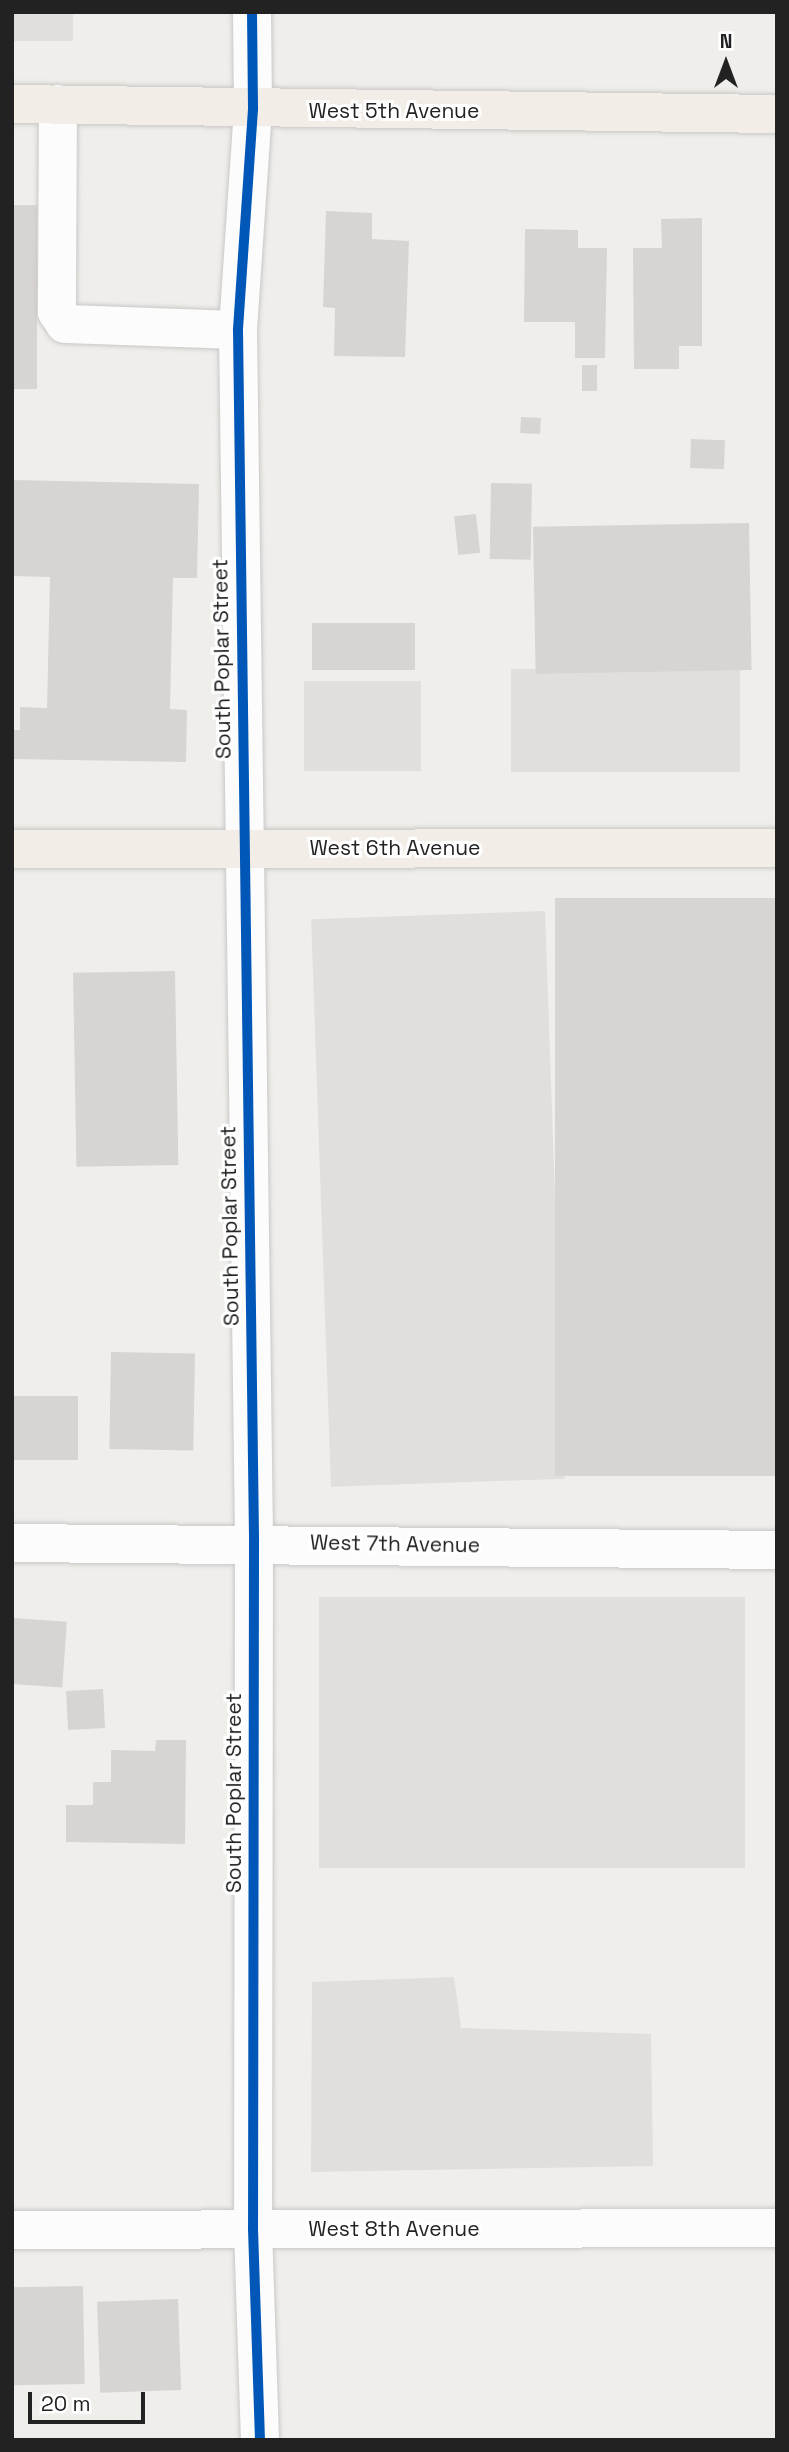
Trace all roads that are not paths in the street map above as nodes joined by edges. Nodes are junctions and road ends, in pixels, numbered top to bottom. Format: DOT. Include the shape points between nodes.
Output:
graph roads {
  1 [pos="252,12"];
  2 [pos="12,103"];
  3 [pos="58,104"];
  4 [pos="253,110"];
  5 [pos="777,114"];
  6 [pos="238,330"];
  7 [pos="777,848"];
  8 [pos="12,849"];
  9 [pos="243,849"];
  10 [pos="254,1542"];
  11 [pos="12,1543"];
  12 [pos="777,1550"];
  13 [pos="777,2228"];
  14 [pos="253,2229"];
  15 [pos="12,2230"];
  16 [pos="260,2440"];
  1 -- 4 [label="street, South Poplar Street"];
  2 -- 3 [label="main road, West 5th Avenue"];
  3 -- 4 [label="main road, West 5th Avenue"];
  3 -- 6 [label="street" via="57,312 65,324"];
  4 -- 5 [label="main road, West 5th Avenue"];
  4 -- 6 [label="street, South Poplar Street"];
  6 -- 9 [label="street, South Poplar Street"];
  7 -- 9 [label="main road, West 6th Avenue"];
  8 -- 9 [label="main road, West 6th Avenue"];
  9 -- 10 [label="street, South Poplar Street"];
  10 -- 11 [label="street, West 7th Avenue"];
  10 -- 12 [label="street, West 7th Avenue"];
  10 -- 14 [label="street, South Poplar Street"];
  13 -- 14 [label="street, West 8th Avenue"];
  14 -- 15 [label="street, West 8th Avenue"];
  14 -- 16 [label="street, South Poplar Street"];
}
